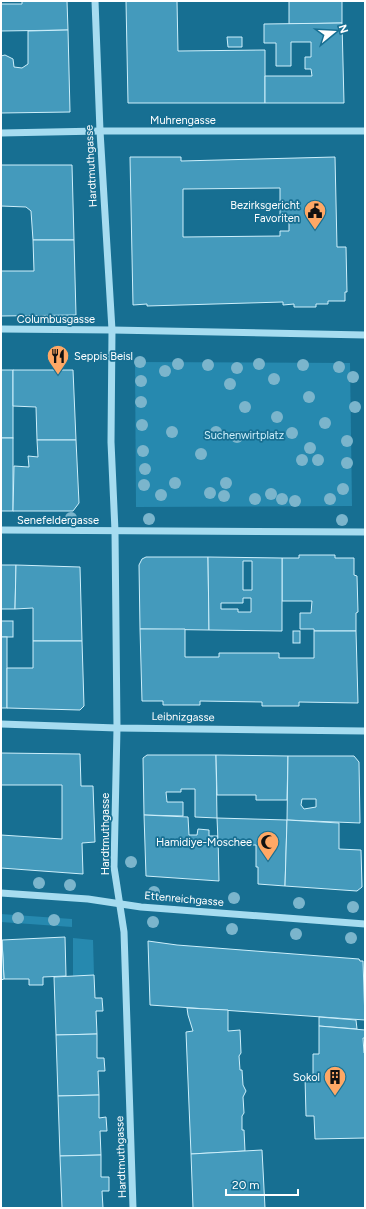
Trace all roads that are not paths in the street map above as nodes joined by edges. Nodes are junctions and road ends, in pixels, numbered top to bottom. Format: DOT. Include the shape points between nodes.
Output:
graph roads {
  1 [pos="96,1"];
  2 [pos="100,131"];
  3 [pos="365,131"];
  4 [pos="1,133"];
  5 [pos="1,329"];
  6 [pos="112,330"];
  7 [pos="365,335"];
  8 [pos="1,530"];
  9 [pos="115,531"];
  10 [pos="365,532"];
  11 [pos="1,724"];
  12 [pos="117,728"];
  13 [pos="365,731"];
  14 [pos="1,893"];
  15 [pos="119,903"];
  16 [pos="365,924"];
  17 [pos="134,1208"];
  1 -- 2 [label="street, Hardtmuthgasse"];
  2 -- 3 [label="street, Muhrengasse"];
  2 -- 4 [label="street, Muhrengasse"];
  2 -- 6 [label="street, Hardtmuthgasse"];
  5 -- 6 [label="street, Columbusgasse"];
  6 -- 7 [label="street"];
  6 -- 9 [label="street" via="111,442"];
  8 -- 9 [label="street, Senefeldergasse"];
  9 -- 10 [label="street"];
  9 -- 12 [label="street, Hardtmuthgasse"];
  11 -- 12 [label="street, Leibnizgasse"];
  12 -- 13 [label="street, Leibnizgasse"];
  12 -- 15 [label="street, Hardtmuthgasse" via="114,867"];
  14 -- 15 [label="street, Ettenreichgasse"];
  15 -- 16 [label="street, Ettenreichgasse" via="141,907"];
  15 -- 17 [label="street, Hardtmuthgasse" via="124,932"];
}
